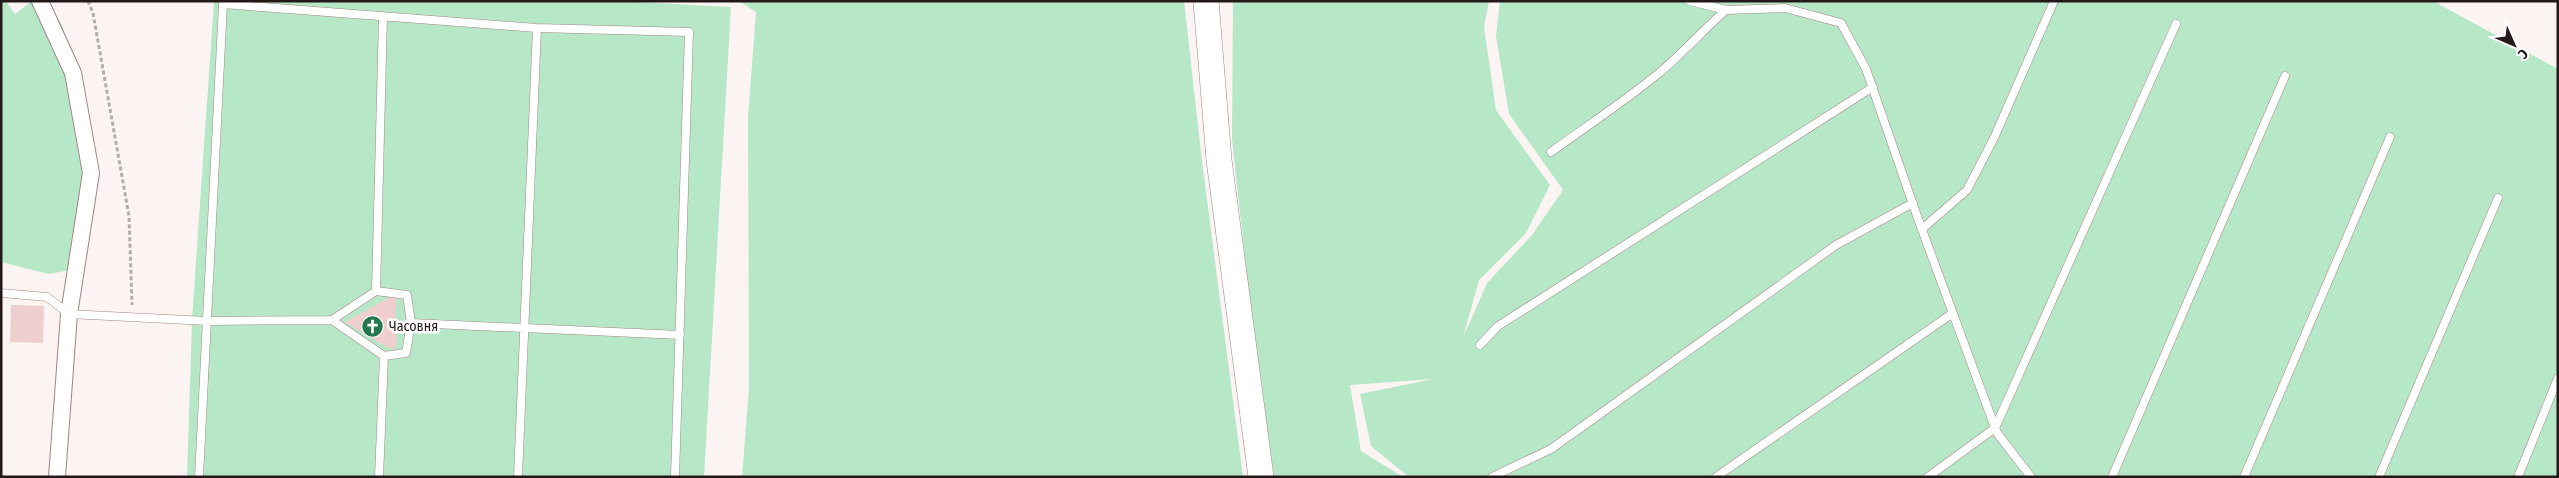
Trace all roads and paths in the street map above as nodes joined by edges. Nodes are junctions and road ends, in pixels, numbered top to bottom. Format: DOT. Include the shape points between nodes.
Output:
graph roads {
  1 [pos="40,1"];
  2 [pos="88,1"];
  3 [pos="1206,1"];
  4 [pos="1690,1"];
  5 [pos="2054,1"];
  6 [pos="1726,10"];
  7 [pos="383,18"];
  8 [pos="2176,24"];
  9 [pos="537,28"];
  10 [pos="2285,76"];
  11 [pos="1873,87"];
  12 [pos="2390,137"];
  13 [pos="1551,152"];
  14 [pos="2498,198"];
  15 [pos="1913,203"];
  16 [pos="1922,229"];
  17 [pos="376,292"];
  18 [pos="1,293"];
  19 [pos="1953,313"];
  20 [pos="69,314"];
  21 [pos="132,318"];
  22 [pos="207,320"];
  23 [pos="332,320"];
  24 [pos="410,323"];
  25 [pos="524,328"];
  26 [pos="680,335"];
  27 [pos="1480,345"];
  28 [pos="384,356"];
  29 [pos="2558,378"];
  30 [pos="1995,428"];
  31 [pos="57,477"];
  32 [pos="199,477"];
  33 [pos="379,477"];
  34 [pos="518,477"];
  35 [pos="675,477"];
  36 [pos="1261,477"];
  37 [pos="1492,477"];
  38 [pos="1716,477"];
  39 [pos="1928,477"];
  40 [pos="2031,477"];
  41 [pos="2112,477"];
  42 [pos="2244,477"];
  43 [pos="2379,477"];
  44 [pos="2518,477"];
  1 -- 20 [label="street" via="73,73 91,173"];
  2 -- 21 [label="path" via="129,216"];
  3 -- 36 [label="main road" via="1219,160"];
  4 -- 6 [label="lane"];
  5 -- 16 [label="lane" via="1994,138 1967,190"];
  6 -- 11 [label="lane" via="1785,8 1841,23"];
  6 -- 13 [label="lane" via="1659,73"];
  7 -- 9 [label="lane"];
  7 -- 17 [label="lane"];
  7 -- 22 [label="lane" via="223,4"];
  8 -- 30 [label="lane"];
  9 -- 25 [label="lane"];
  9 -- 26 [label="lane" via="689,32"];
  10 -- 41 [label="lane"];
  11 -- 15 [label="lane"];
  11 -- 27 [label="lane" via="1498,326"];
  12 -- 42 [label="lane"];
  14 -- 43 [label="lane"];
  15 -- 16 [label="lane"];
  15 -- 37 [label="lane" via="1836,244 1551,449"];
  16 -- 19 [label="lane"];
  17 -- 23 [label="lane"];
  17 -- 24 [label="lane" via="407,295"];
  18 -- 20 [label="lane" via="47,298"];
  19 -- 30 [label="lane"];
  19 -- 38 [label="lane"];
  20 -- 21 [label="lane"];
  20 -- 31 [label="street"];
  21 -- 22 [label="lane"];
  22 -- 23 [label="lane"];
  22 -- 32 [label="lane"];
  23 -- 28 [label="lane"];
  24 -- 25 [label="lane"];
  24 -- 28 [label="lane" via="406,353"];
  25 -- 26 [label="lane"];
  25 -- 34 [label="lane"];
  26 -- 35 [label="lane"];
  28 -- 33 [label="lane"];
  29 -- 44 [label="lane"];
  30 -- 39 [label="lane"];
  30 -- 40 [label="lane"];
}
